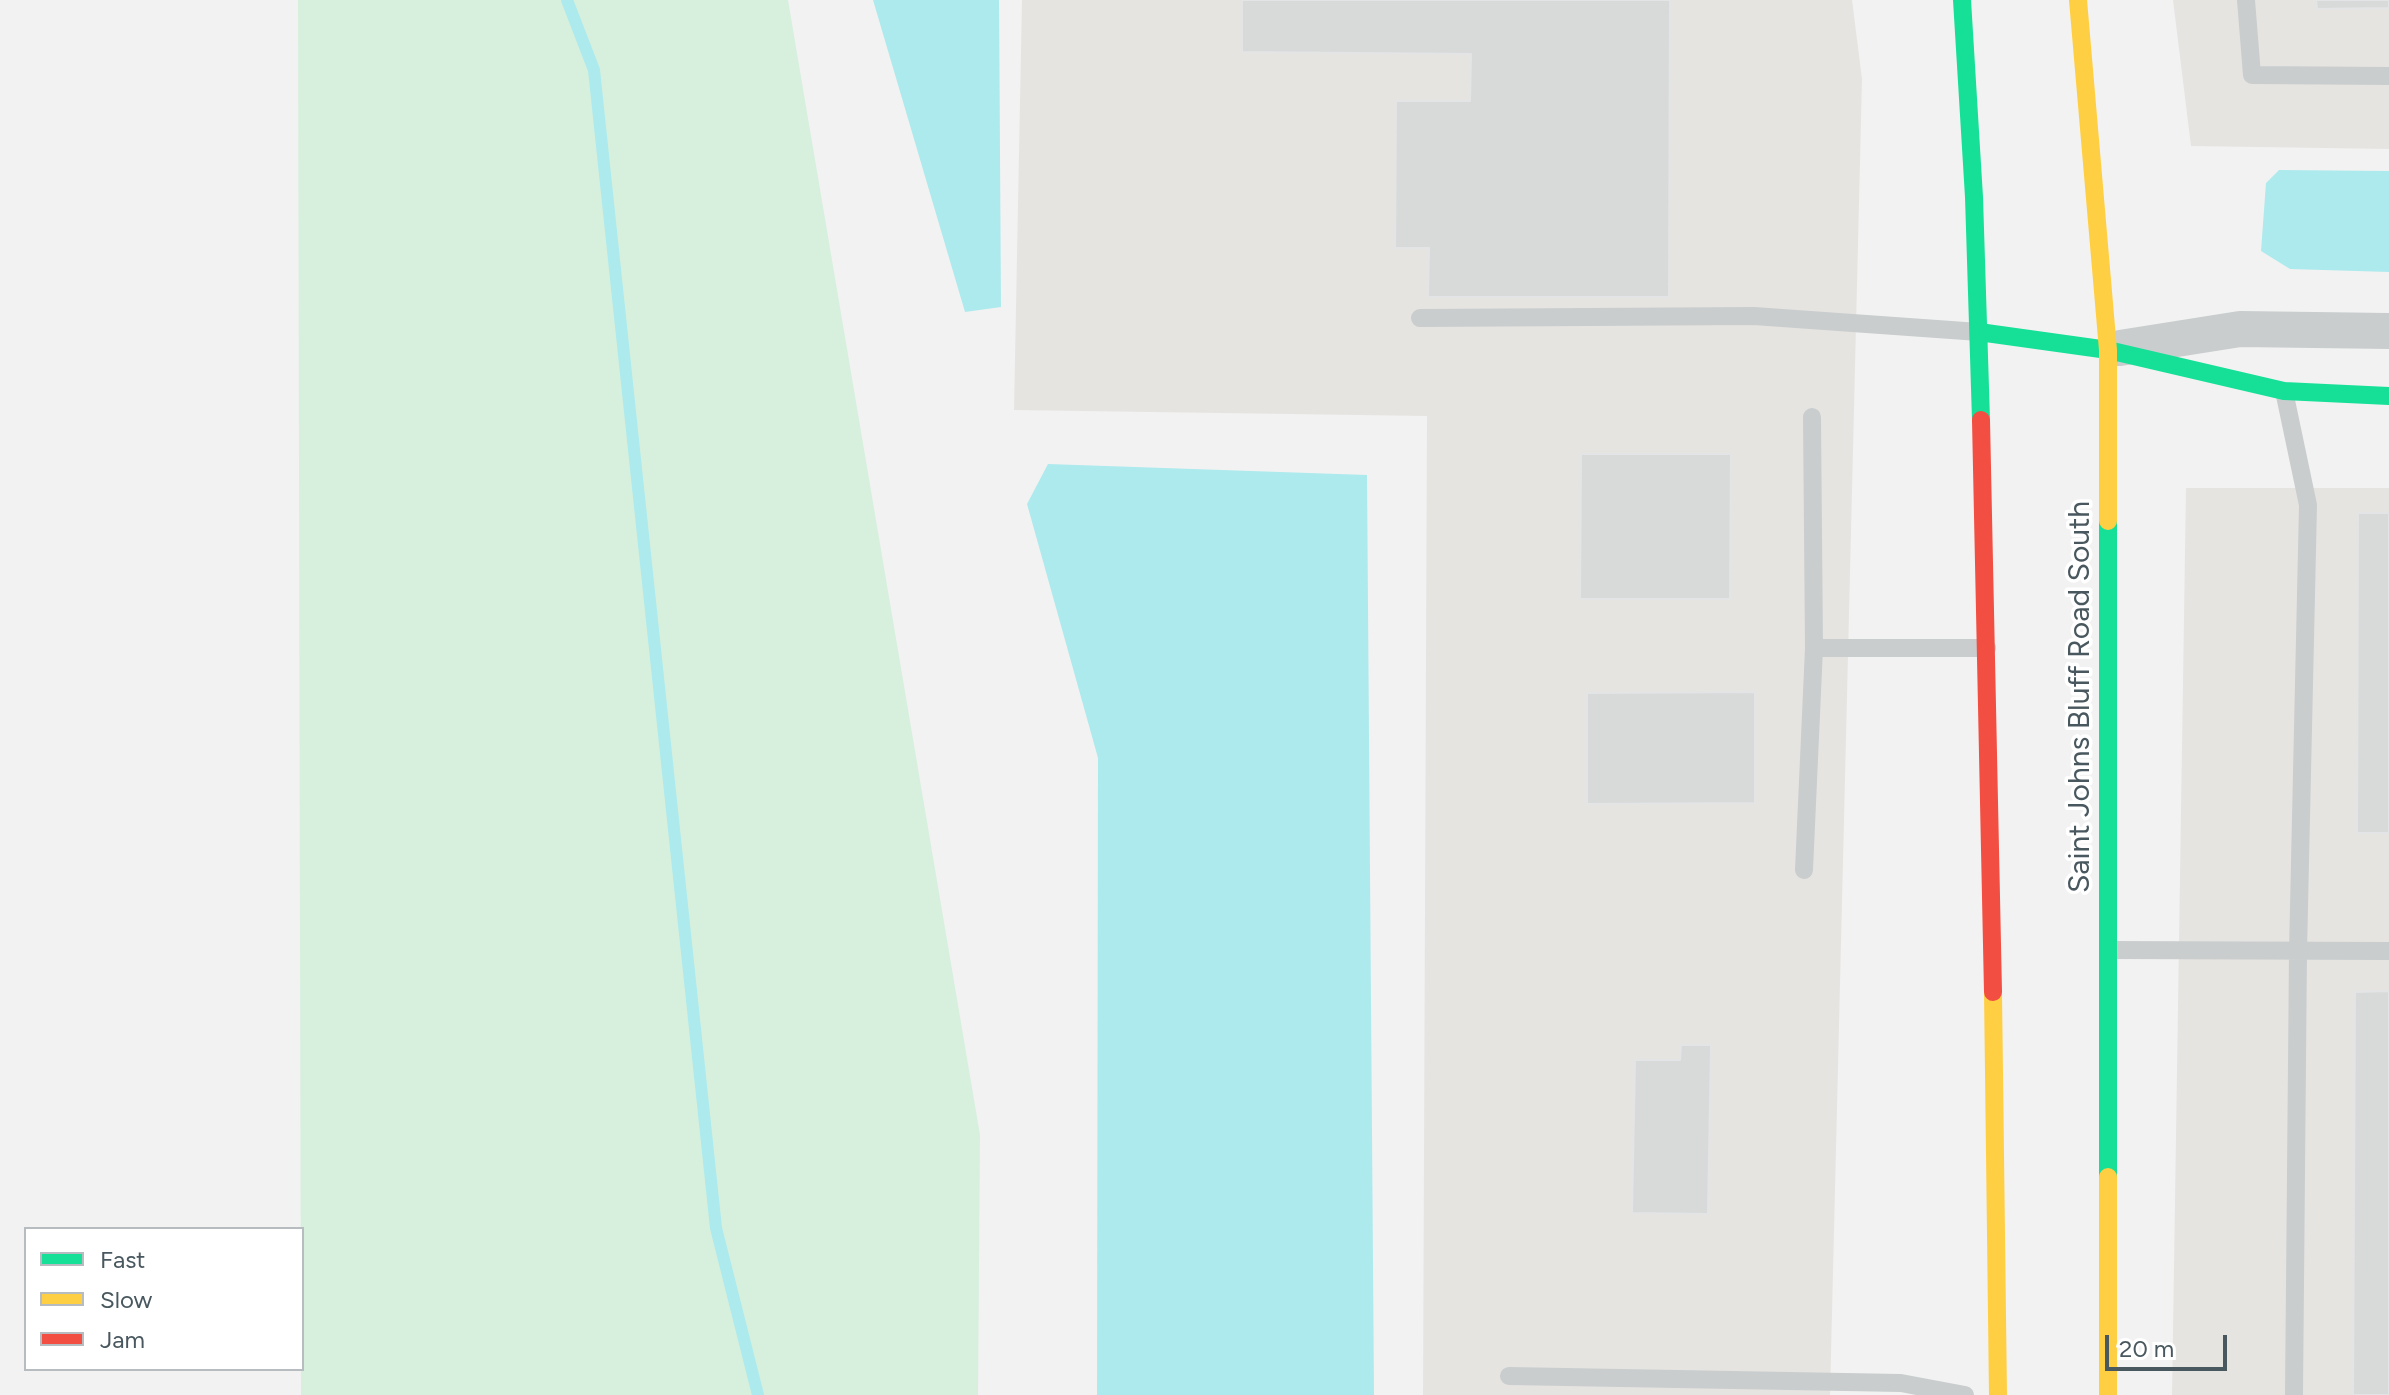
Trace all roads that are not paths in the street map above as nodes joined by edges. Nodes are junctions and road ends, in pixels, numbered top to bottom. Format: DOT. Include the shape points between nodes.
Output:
graph roads {
  1 [pos="1962,0"];
  2 [pos="2078,0"];
  3 [pos="2246,0"];
  4 [pos="2389,76"];
  5 [pos="1420,318"];
  6 [pos="2389,331"];
  7 [pos="1979,332"];
  8 [pos="2108,350"];
  9 [pos="2284,391"];
  10 [pos="2389,396"];
  11 [pos="1812,417"];
  12 [pos="1814,648"];
  13 [pos="1987,648"];
  14 [pos="1804,870"];
  15 [pos="2108,950"];
  16 [pos="2389,951"];
  17 [pos="2298,952"];
  18 [pos="1509,1376"];
  19 [pos="1965,1395"];
  20 [pos="1998,1395"];
  21 [pos="2108,1395"];
  22 [pos="2294,1395"];
  1 -- 7 [label="main road"];
  2 -- 8 [label="main road, Saint Johns Bluff Road South"];
  3 -- 4 [label="lane" via="2252,75"];
  5 -- 7 [label="lane" via="1754,316"];
  6 -- 8 [label="street" via="2240,329"];
  7 -- 8 [label="main road"];
  7 -- 13 [label="main road"];
  8 -- 9 [label="main road"];
  8 -- 15 [label="main road, Saint Johns Bluff Road South"];
  9 -- 10 [label="main road"];
  9 -- 17 [label="lane" via="2308,505"];
  11 -- 12 [label="lane"];
  12 -- 13 [label="lane"];
  12 -- 14 [label="lane"];
  13 -- 20 [label="main road"];
  15 -- 17 [label="lane"];
  15 -- 21 [label="main road, Saint Johns Bluff Road South"];
  16 -- 17 [label="lane"];
  17 -- 22 [label="lane"];
  18 -- 19 [label="lane" via="1901,1383"];
}
